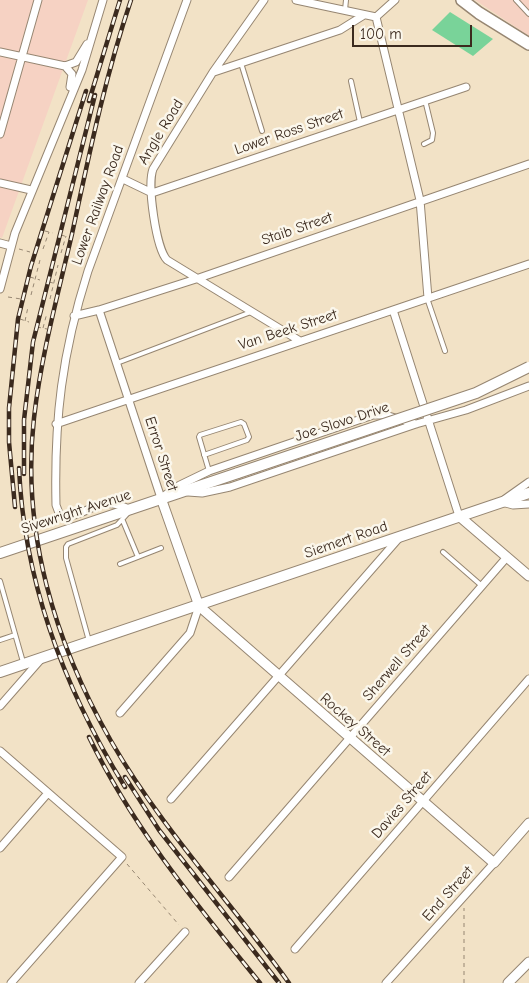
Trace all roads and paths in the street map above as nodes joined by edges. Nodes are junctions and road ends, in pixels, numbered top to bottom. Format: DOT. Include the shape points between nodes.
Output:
graph roads {
  1 [pos="38,0"];
  2 [pos="103,0"];
  3 [pos="187,0"];
  4 [pos="264,0"];
  5 [pos="296,0"];
  6 [pos="346,0"];
  7 [pos="395,0"];
  8 [pos="516,0"];
  9 [pos="465,1"];
  10 [pos="345,11"];
  11 [pos="479,13"];
  12 [pos="529,14"];
  13 [pos="364,15"];
  14 [pos="376,17"];
  15 [pos="90,38"];
  16 [pos="529,44"];
  17 [pos="0,52"];
  18 [pos="529,52"];
  19 [pos="22,57"];
  20 [pos="241,63"];
  21 [pos="65,66"];
  22 [pos="213,72"];
  23 [pos="351,81"];
  24 [pos="466,87"];
  25 [pos="425,100"];
  26 [pos="397,110"];
  27 [pos="360,122"];
  28 [pos="262,131"];
  29 [pos="0,134"];
  30 [pos="424,144"];
  31 [pos="529,164"];
  32 [pos="123,179"];
  33 [pos="0,183"];
  34 [pos="32,188"];
  35 [pos="152,193"];
  36 [pos="420,200"];
  37 [pos="45,231"];
  38 [pos="49,232"];
  39 [pos="53,233"];
  40 [pos="61,236"];
  41 [pos="0,243"];
  42 [pos="11,246"];
  43 [pos="19,249"];
  44 [pos="43,249"];
  45 [pos="30,252"];
  46 [pos="61,253"];
  47 [pos="40,260"];
  48 [pos="529,264"];
  49 [pos="58,265"];
  50 [pos="30,277"];
  51 [pos="35,278"];
  52 [pos="196,279"];
  53 [pos="40,280"];
  54 [pos="49,282"];
  55 [pos="53,283"];
  56 [pos="58,284"];
  57 [pos="0,289"];
  58 [pos="31,295"];
  59 [pos="8,297"];
  60 [pos="428,298"];
  61 [pos="20,299"];
  62 [pos="50,299"];
  63 [pos="28,307"];
  64 [pos="99,310"];
  65 [pos="393,310"];
  66 [pos="251,312"];
  67 [pos="46,313"];
  68 [pos="74,316"];
  69 [pos="20,319"];
  70 [pos="25,321"];
  71 [pos="29,322"];
  72 [pos="38,327"];
  73 [pos="44,328"];
  74 [pos="47,329"];
  75 [pos="300,341"];
  76 [pos="445,351"];
  77 [pos="117,363"];
  78 [pos="529,367"];
  79 [pos="529,386"];
  80 [pos="129,398"];
  81 [pos="428,420"];
  82 [pos="56,424"];
  83 [pos="416,424"];
  84 [pos="204,455"];
  85 [pos="209,471"];
  86 [pos="529,482"];
  87 [pos="180,492"];
  88 [pos="529,493"];
  89 [pos="161,498"];
  90 [pos="502,502"];
  91 [pos="529,504"];
  92 [pos="131,510"];
  93 [pos="460,516"];
  94 [pos="123,521"];
  95 [pos="400,538"];
  96 [pos="161,548"];
  97 [pos="443,552"];
  98 [pos="0,554"];
  99 [pos="138,557"];
  100 [pos="507,557"];
  101 [pos="120,564"];
  102 [pos="529,576"];
  103 [pos="0,581"];
  104 [pos="482,586"];
  105 [pos="199,606"];
  106 [pos="15,634"];
  107 [pos="0,640"];
  108 [pos="89,641"];
  109 [pos="42,658"];
  110 [pos="24,664"];
  111 [pos="0,672"];
  112 [pos="278,676"];
  113 [pos="529,678"];
  114 [pos="0,706"];
  115 [pos="120,713"];
  116 [pos="350,738"];
  117 [pos="0,751"];
  118 [pos="48,793"];
  119 [pos="171,799"];
  120 [pos="423,801"];
  121 [pos="529,823"];
  122 [pos="0,848"];
  123 [pos="122,857"];
  124 [pos="494,863"];
  125 [pos="229,877"];
  126 [pos="464,897"];
  127 [pos="185,932"];
  128 [pos="295,949"];
  129 [pos="529,962"];
  130 [pos="11,983"];
  131 [pos="139,983"];
  132 [pos="386,983"];
  133 [pos="464,983"];
  134 [pos="508,983"];
  1 -- 19 [label="street"];
  2 -- 15 [label="street"];
  3 -- 32 [label="street, Lower Railway Road"];
  4 -- 22 [label="street, Angle Road"];
  5 -- 10 [label="street"];
  6 -- 10 [label="lane"];
  7 -- 14 [label="street"];
  8 -- 12 [label="lane"];
  9 -- 11 [label="main road"];
  10 -- 13 [label="street"];
  11 -- 16 [label="main road"];
  11 -- 18 [label="main road" via="489,25"];
  13 -- 14 [label="street"];
  13 -- 20 [label="street" via="340,30"];
  14 -- 26 [label="street"];
  15 -- 21 [label="street" via="79,58"];
  15 -- 34 [label="street" via="91,45 82,70"];
  17 -- 19 [label="street"];
  19 -- 21 [label="street"];
  19 -- 29 [label="street"];
  20 -- 22 [label="street"];
  20 -- 28 [label="lane"];
  21 -- 34 [label="street" via="72,74 72,81 34,175"];
  22 -- 35 [label="street, Angle Road" via="153,169 150,179"];
  23 -- 27 [label="lane"];
  24 -- 25 [label="street, Lower Ross Street"];
  25 -- 26 [label="street, Lower Ross Street"];
  25 -- 30 [label="lane" via="434,134 432,140"];
  26 -- 27 [label="street, Lower Ross Street"];
  26 -- 36 [label="street"];
  27 -- 35 [label="street, Lower Ross Street"];
  31 -- 36 [label="street, Staib Street"];
  32 -- 35 [label="street"];
  32 -- 68 [label="street, Lower Railway Road"];
  33 -- 34 [label="street"];
  34 -- 42 [label="street"];
  35 -- 52 [label="street, Angle Road" via="163,256"];
  36 -- 52 [label="street, Staib Street"];
  36 -- 60 [label="street"];
  37 -- 38 [label="path"];
  38 -- 39 [label="path"];
  38 -- 44 [label="path"];
  40 -- 46 [label="path" via="67,237"];
  41 -- 42 [label="street"];
  42 -- 57 [label="street"];
  43 -- 45 [label="path"];
  47 -- 51 [label="path"];
  48 -- 60 [label="street, Van Beek Street"];
  49 -- 55 [label="path"];
  50 -- 51 [label="path"];
  51 -- 53 [label="path"];
  51 -- 58 [label="path"];
  52 -- 64 [label="street, Staib Street"];
  52 -- 66 [label="street, Angle Road"];
  54 -- 55 [label="path"];
  55 -- 56 [label="path"];
  55 -- 62 [label="path"];
  59 -- 61 [label="path"];
  60 -- 65 [label="street, Van Beek Street"];
  60 -- 76 [label="lane"];
  63 -- 70 [label="path"];
  64 -- 68 [label="street, Staib Street"];
  64 -- 77 [label="street, Error Street"];
  65 -- 75 [label="street, Van Beek Street"];
  65 -- 81 [label="street"];
  66 -- 75 [label="street, Angle Road"];
  66 -- 77 [label="lane"];
  67 -- 73 [label="path"];
  68 -- 82 [label="street, Lower Railway Road"];
  69 -- 70 [label="path"];
  70 -- 71 [label="path"];
  72 -- 73 [label="path"];
  73 -- 74 [label="path"];
  75 -- 80 [label="street, Van Beek Street"];
  77 -- 80 [label="street, Error Street"];
  78 -- 87 [label="main road, Joe Slovo Drive, bridge" via="476,393"];
  79 -- 81 [label="street"];
  80 -- 82 [label="street, Van Beek Street"];
  80 -- 89 [label="street, Error Street"];
  81 -- 83 [label="street"];
  81 -- 93 [label="street"];
  82 -- 92 [label="street, Lower Railway Road" via="56,505 59,513 64,517 71,516 108,502"];
  83 -- 85 [label="street" via="373,415"];
  83 -- 87 [label="street" via="230,487"];
  84 -- 84 [label="lane" via="247,440 249,436 244,424 241,422 201,433 198,437"];
  84 -- 85 [label="lane"];
  85 -- 89 [label="street" via="180,484"];
  86 -- 90 [label="street, Siemert Road"];
  87 -- 89 [label="main road, Joe Slovo Drive"];
  88 -- 90 [label="main road, Siemert Road"];
  89 -- 92 [label="main road, Sivewright Avenue"];
  89 -- 105 [label="street, Error Street"];
  90 -- 91 [label="street, Siemert Road"];
  90 -- 93 [label="main road, Siemert Road"];
  92 -- 94 [label="lane"];
  92 -- 98 [label="main road, Sivewright Avenue"];
  93 -- 95 [label="main road, Siemert Road"];
  93 -- 100 [label="street"];
  94 -- 99 [label="lane"];
  94 -- 108 [label="lane" via="66,547 66,558"];
  95 -- 105 [label="main road, Siemert Road"];
  95 -- 112 [label="street"];
  96 -- 99 [label="lane"];
  97 -- 104 [label="lane"];
  99 -- 101 [label="lane"];
  100 -- 102 [label="street"];
  100 -- 104 [label="street, Sherwell Street"];
  103 -- 106 [label="lane"];
  104 -- 116 [label="street, Sherwell Street"];
  105 -- 108 [label="main road"];
  105 -- 112 [label="street, Rockey Street"];
  105 -- 115 [label="street" via="190,633"];
  106 -- 107 [label="lane"];
  106 -- 110 [label="lane"];
  108 -- 109 [label="main road"];
  109 -- 110 [label="main road"];
  109 -- 114 [label="street"];
  110 -- 111 [label="main road"];
  112 -- 116 [label="street, Rockey Street"];
  112 -- 119 [label="street"];
  113 -- 120 [label="street, Davies Street"];
  116 -- 120 [label="street, Rockey Street"];
  116 -- 125 [label="street, Sherwell Street"];
  117 -- 118 [label="street"];
  118 -- 122 [label="street"];
  118 -- 123 [label="street"];
  120 -- 124 [label="street, Rockey Street"];
  120 -- 128 [label="street, Davies Street"];
  121 -- 124 [label="street, End Street"];
  123 -- 127 [label="path"];
  123 -- 130 [label="street"];
  124 -- 126 [label="street, End Street"];
  126 -- 132 [label="street, End Street"];
  126 -- 133 [label="path"];
  127 -- 131 [label="street"];
  129 -- 134 [label="street"];
}
